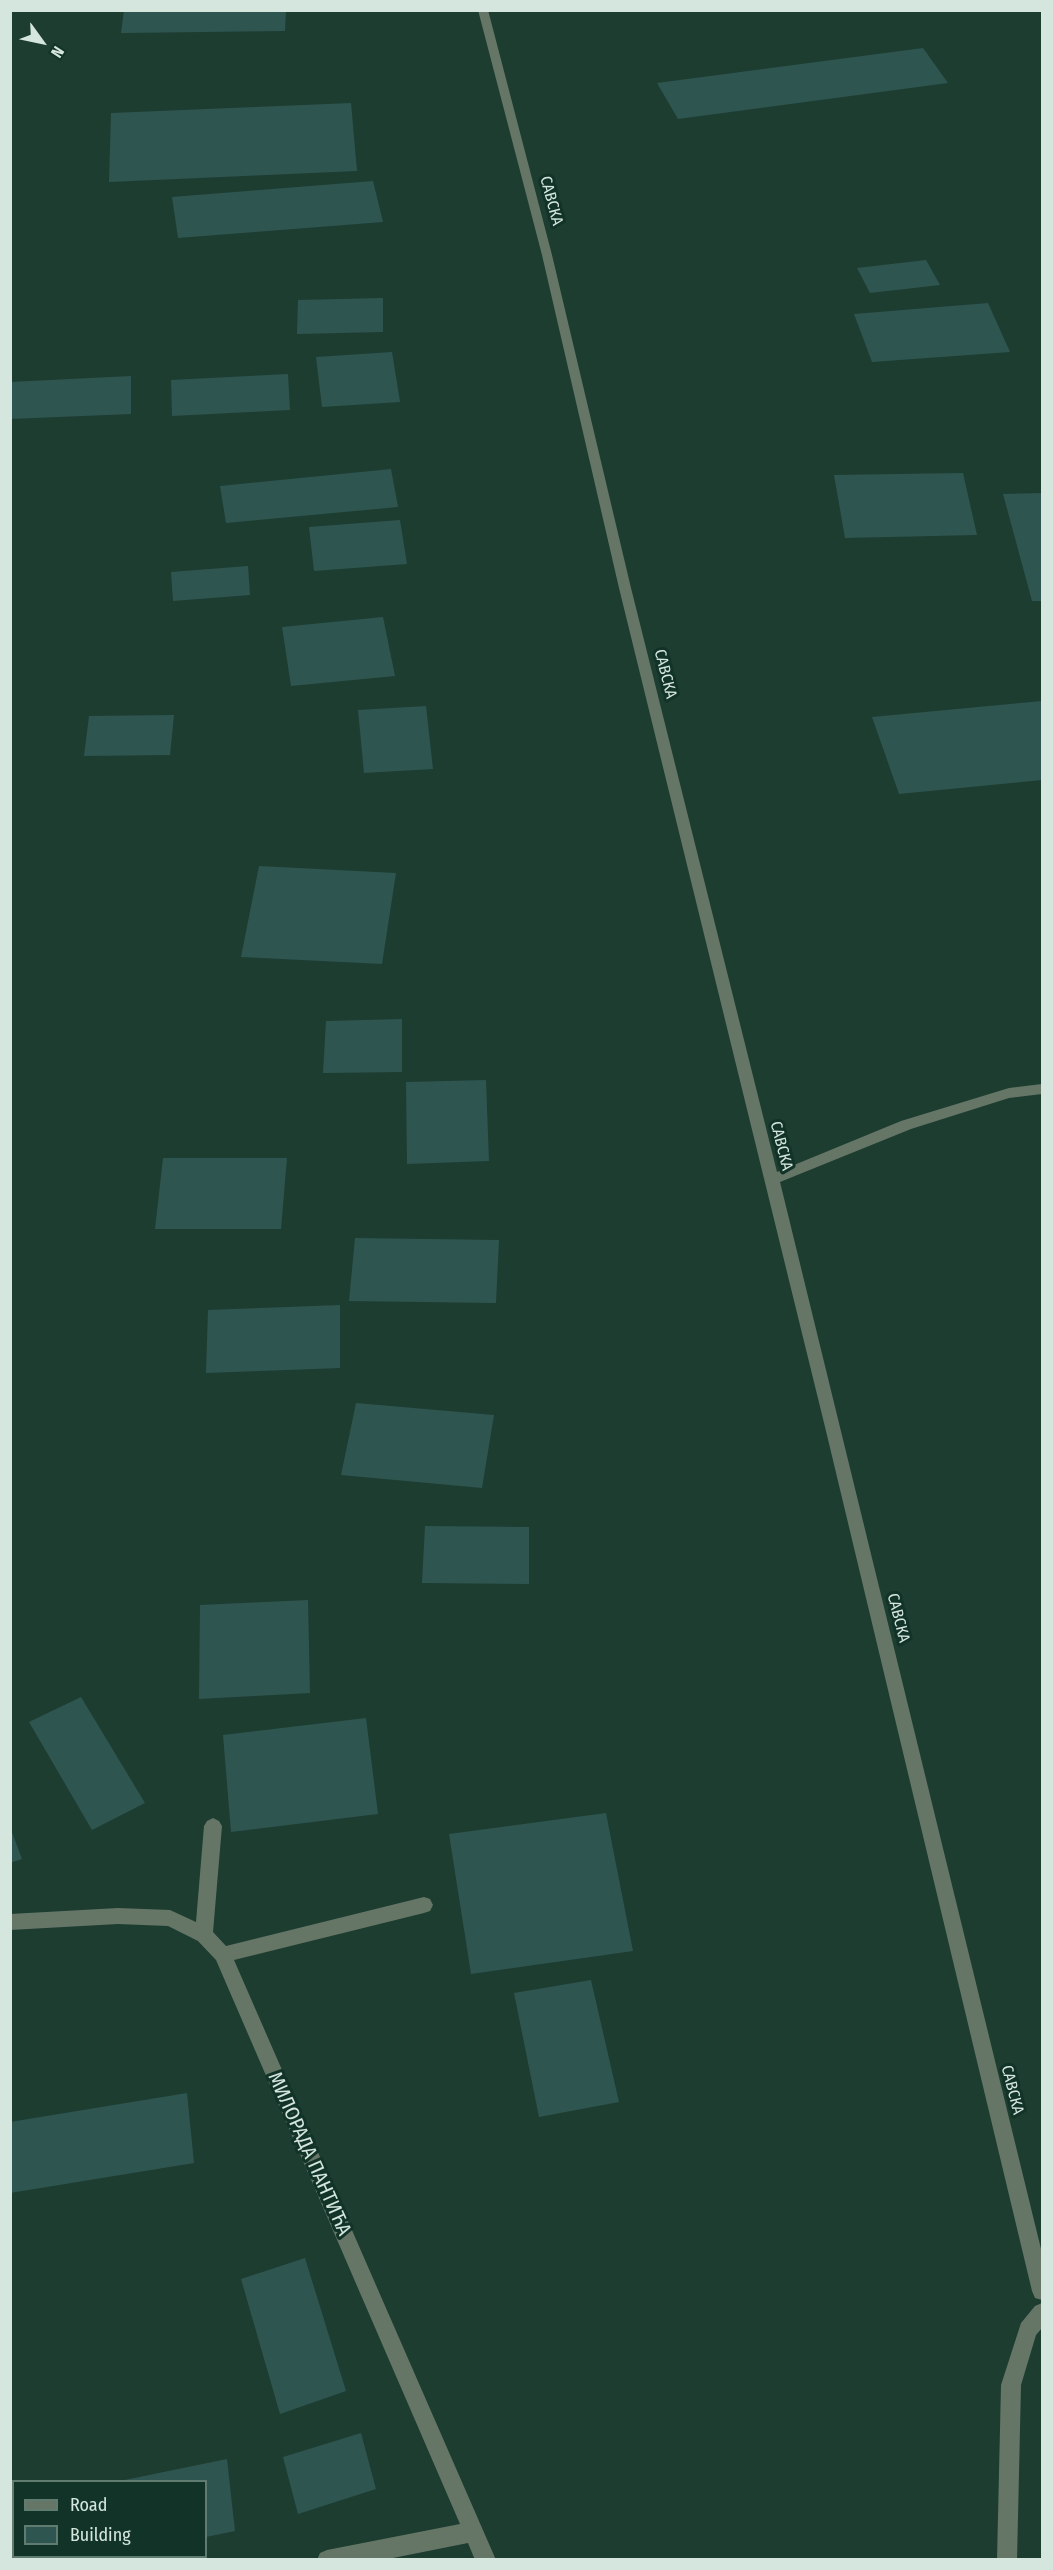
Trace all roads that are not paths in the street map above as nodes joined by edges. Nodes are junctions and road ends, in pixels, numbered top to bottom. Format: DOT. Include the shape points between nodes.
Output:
graph roads {
  1 [pos="483,10"];
  2 [pos="1042,1089"];
  3 [pos="771,1180"];
  4 [pos="213,1826"];
  5 [pos="424,1905"];
  6 [pos="10,1922"];
  7 [pos="204,1935"];
  8 [pos="223,1955"];
  9 [pos="1042,2291"];
  10 [pos="1042,2313"];
  11 [pos="474,2532"];
  12 [pos="327,2559"];
  13 [pos="486,2559"];
  14 [pos="1007,2559"];
  1 -- 3 [label="street, САВСКА" via="547,255"];
  2 -- 3 [label="street" via="1009,1093 906,1125"];
  3 -- 9 [label="street, САВСКА"];
  4 -- 7 [label="street"];
  5 -- 8 [label="street"];
  6 -- 7 [label="street, МИЛОРАДА ПАНТИЋА" via="118,1916 170,1918"];
  7 -- 8 [label="street, МИЛОРАДА ПАНТИЋА"];
  8 -- 11 [label="street, МИЛОРАДА ПАНТИЋА"];
  10 -- 14 [label="street" via="1028,2330 1011,2385"];
  11 -- 12 [label="street"];
  11 -- 13 [label="street, МИЛОРАДА ПАНТИЋА"];
}
